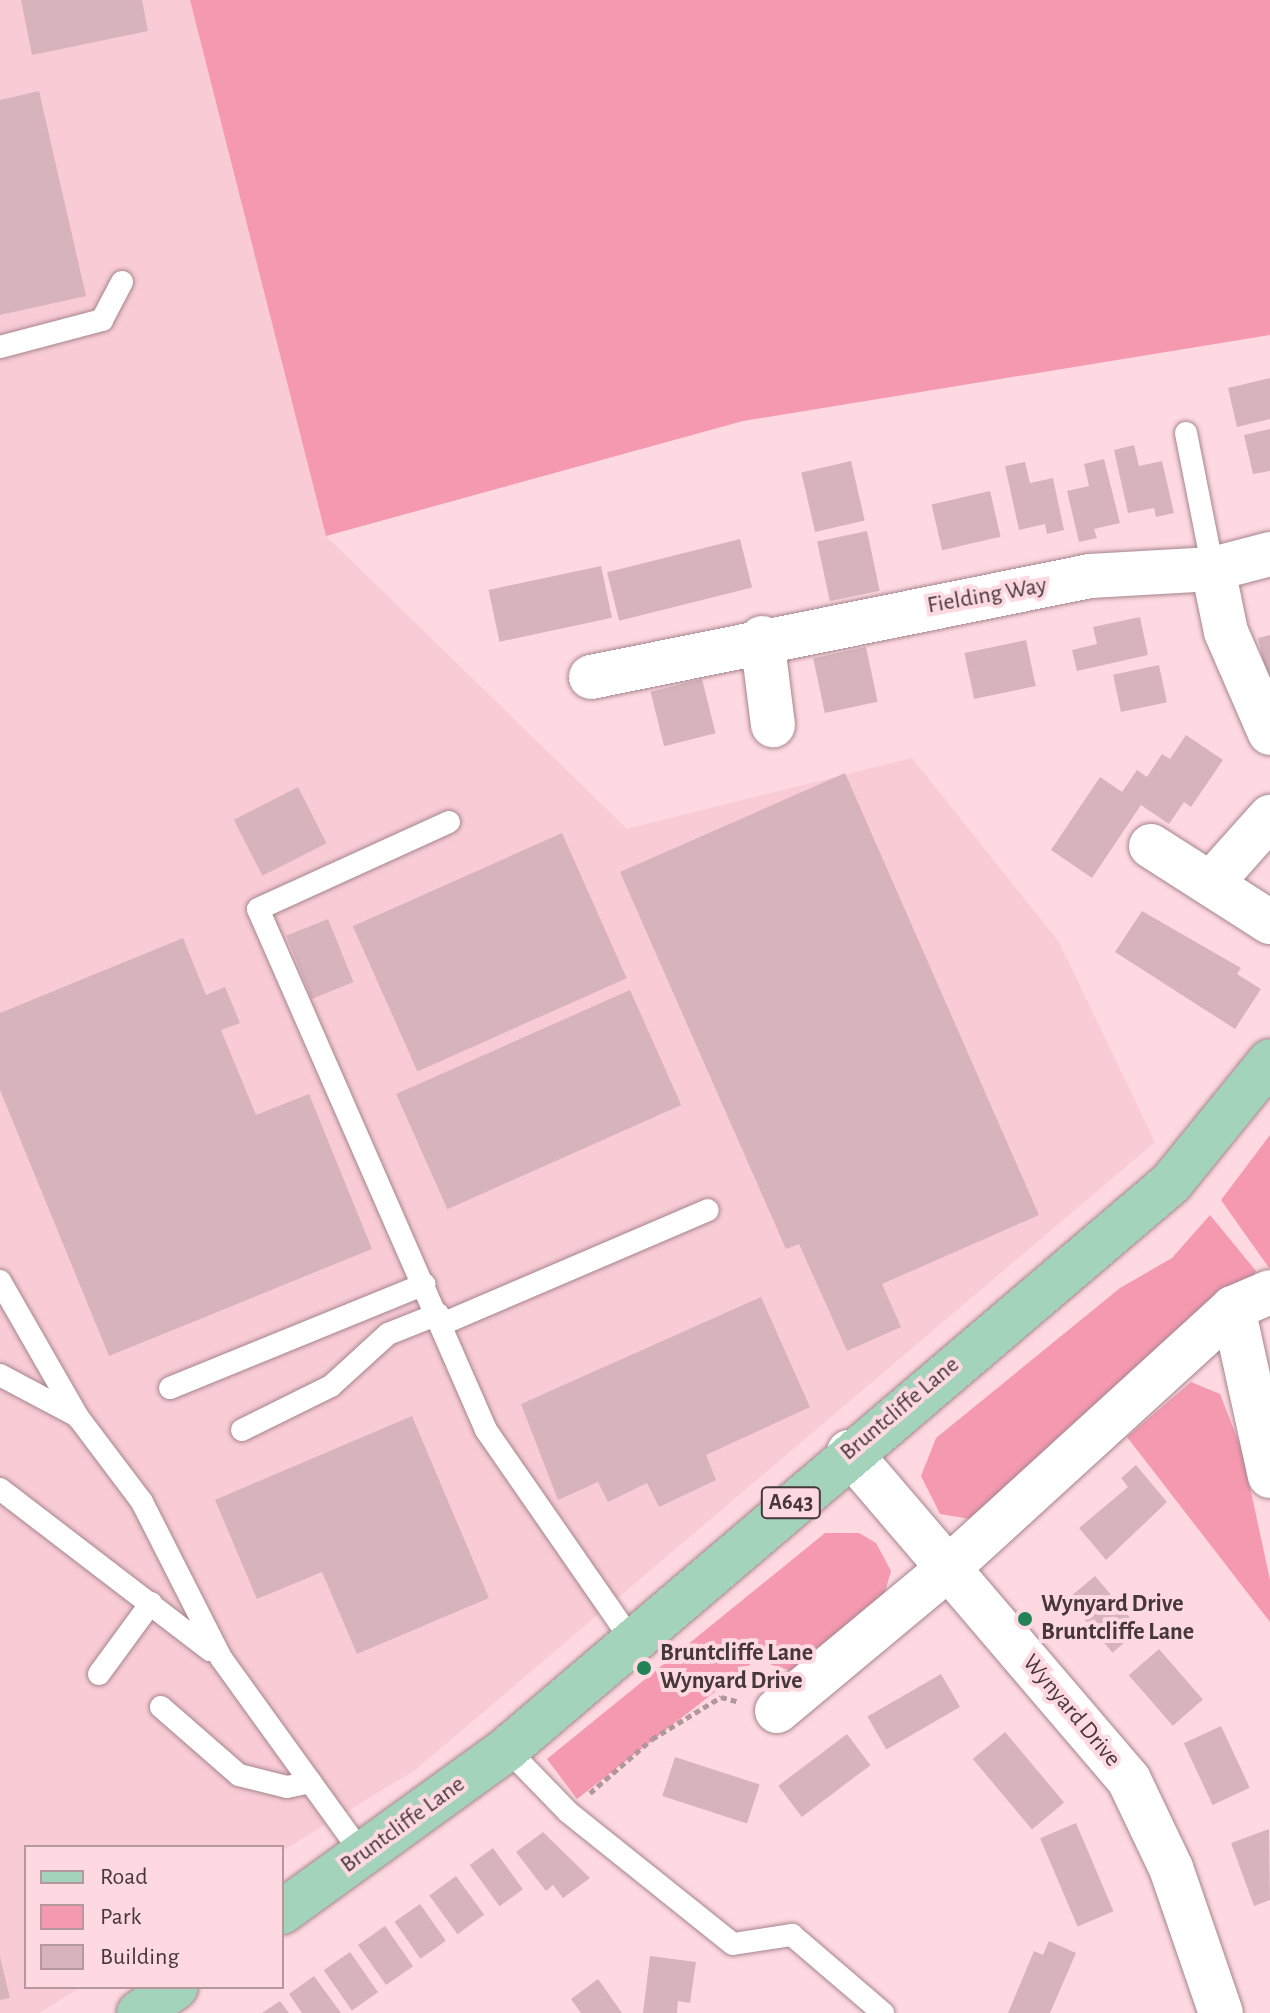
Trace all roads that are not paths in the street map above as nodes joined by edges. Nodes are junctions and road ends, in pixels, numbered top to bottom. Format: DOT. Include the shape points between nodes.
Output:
graph roads {
  1 [pos="122,282"];
  2 [pos="0,347"];
  3 [pos="1186,433"];
  4 [pos="1270,554"];
  5 [pos="1213,569"];
  6 [pos="762,638"];
  7 [pos="591,677"];
  8 [pos="773,725"];
  9 [pos="1270,733"];
  10 [pos="1270,817"];
  11 [pos="449,822"];
  12 [pos="1151,846"];
  13 [pos="1213,881"];
  14 [pos="1270,922"];
  15 [pos="1270,1061"];
  16 [pos="708,1210"];
  17 [pos="0,1281"];
  18 [pos="425,1284"];
  19 [pos="1251,1300"];
  20 [pos="440,1319"];
  21 [pos="0,1375"];
  22 [pos="170,1388"];
  23 [pos="78,1417"];
  24 [pos="242,1430"];
  25 [pos="849,1452"];
  26 [pos="1270,1476"];
  27 [pos="0,1489"];
  28 [pos="945,1571"];
  29 [pos="151,1603"];
  30 [pos="632,1641"];
  31 [pos="221,1658"];
  32 [pos="99,1674"];
  33 [pos="161,1707"];
  34 [pos="777,1711"];
  35 [pos="507,1749"];
  36 [pos="310,1782"];
  37 [pos="363,1855"];
  38 [pos="284,1911"];
  39 [pos="883,2013"];
  40 [pos="1221,2013"];
  1 -- 2 [label="lane" via="102,320"];
  3 -- 5 [label="lane"];
  4 -- 5 [label="street, Fielding Way"];
  5 -- 6 [label="street, Fielding Way" via="1090,576"];
  5 -- 9 [label="street" via="1226,632"];
  6 -- 7 [label="street, Fielding Way"];
  6 -- 8 [label="street"];
  10 -- 13 [label="street"];
  11 -- 18 [label="lane" via="258,909"];
  12 -- 13 [label="street"];
  13 -- 14 [label="street"];
  15 -- 25 [label="main road, Bruntcliffe Lane / A643" via="1171,1183"];
  16 -- 20 [label="lane"];
  17 -- 23 [label="lane"];
  18 -- 20 [label="lane"];
  18 -- 22 [label="lane"];
  19 -- 26 [label="street"];
  19 -- 28 [label="street"];
  20 -- 24 [label="lane" via="388,1334 331,1386"];
  20 -- 30 [label="lane" via="486,1430"];
  21 -- 23 [label="lane"];
  23 -- 31 [label="lane" via="142,1502"];
  25 -- 28 [label="street, Wynyard Drive"];
  25 -- 30 [label="main road, Bruntcliffe Lane / A643"];
  27 -- 29 [label="lane"];
  28 -- 34 [label="street"];
  28 -- 40 [label="street, Wynyard Drive" via="1079,1715 1129,1780 1171,1868"];
  29 -- 31 [label="lane"];
  29 -- 32 [label="lane"];
  30 -- 35 [label="main road, Bruntcliffe Lane / A643"];
  31 -- 36 [label="lane"];
  33 -- 36 [label="lane" via="239,1775 287,1787"];
  35 -- 37 [label="main road, Bruntcliffe Lane / A643"];
  35 -- 39 [label="lane" via="568,1812 733,1944 792,1935"];
  36 -- 37 [label="lane"];
  37 -- 38 [label="main road, Bruntcliffe Lane / A643"];
}
